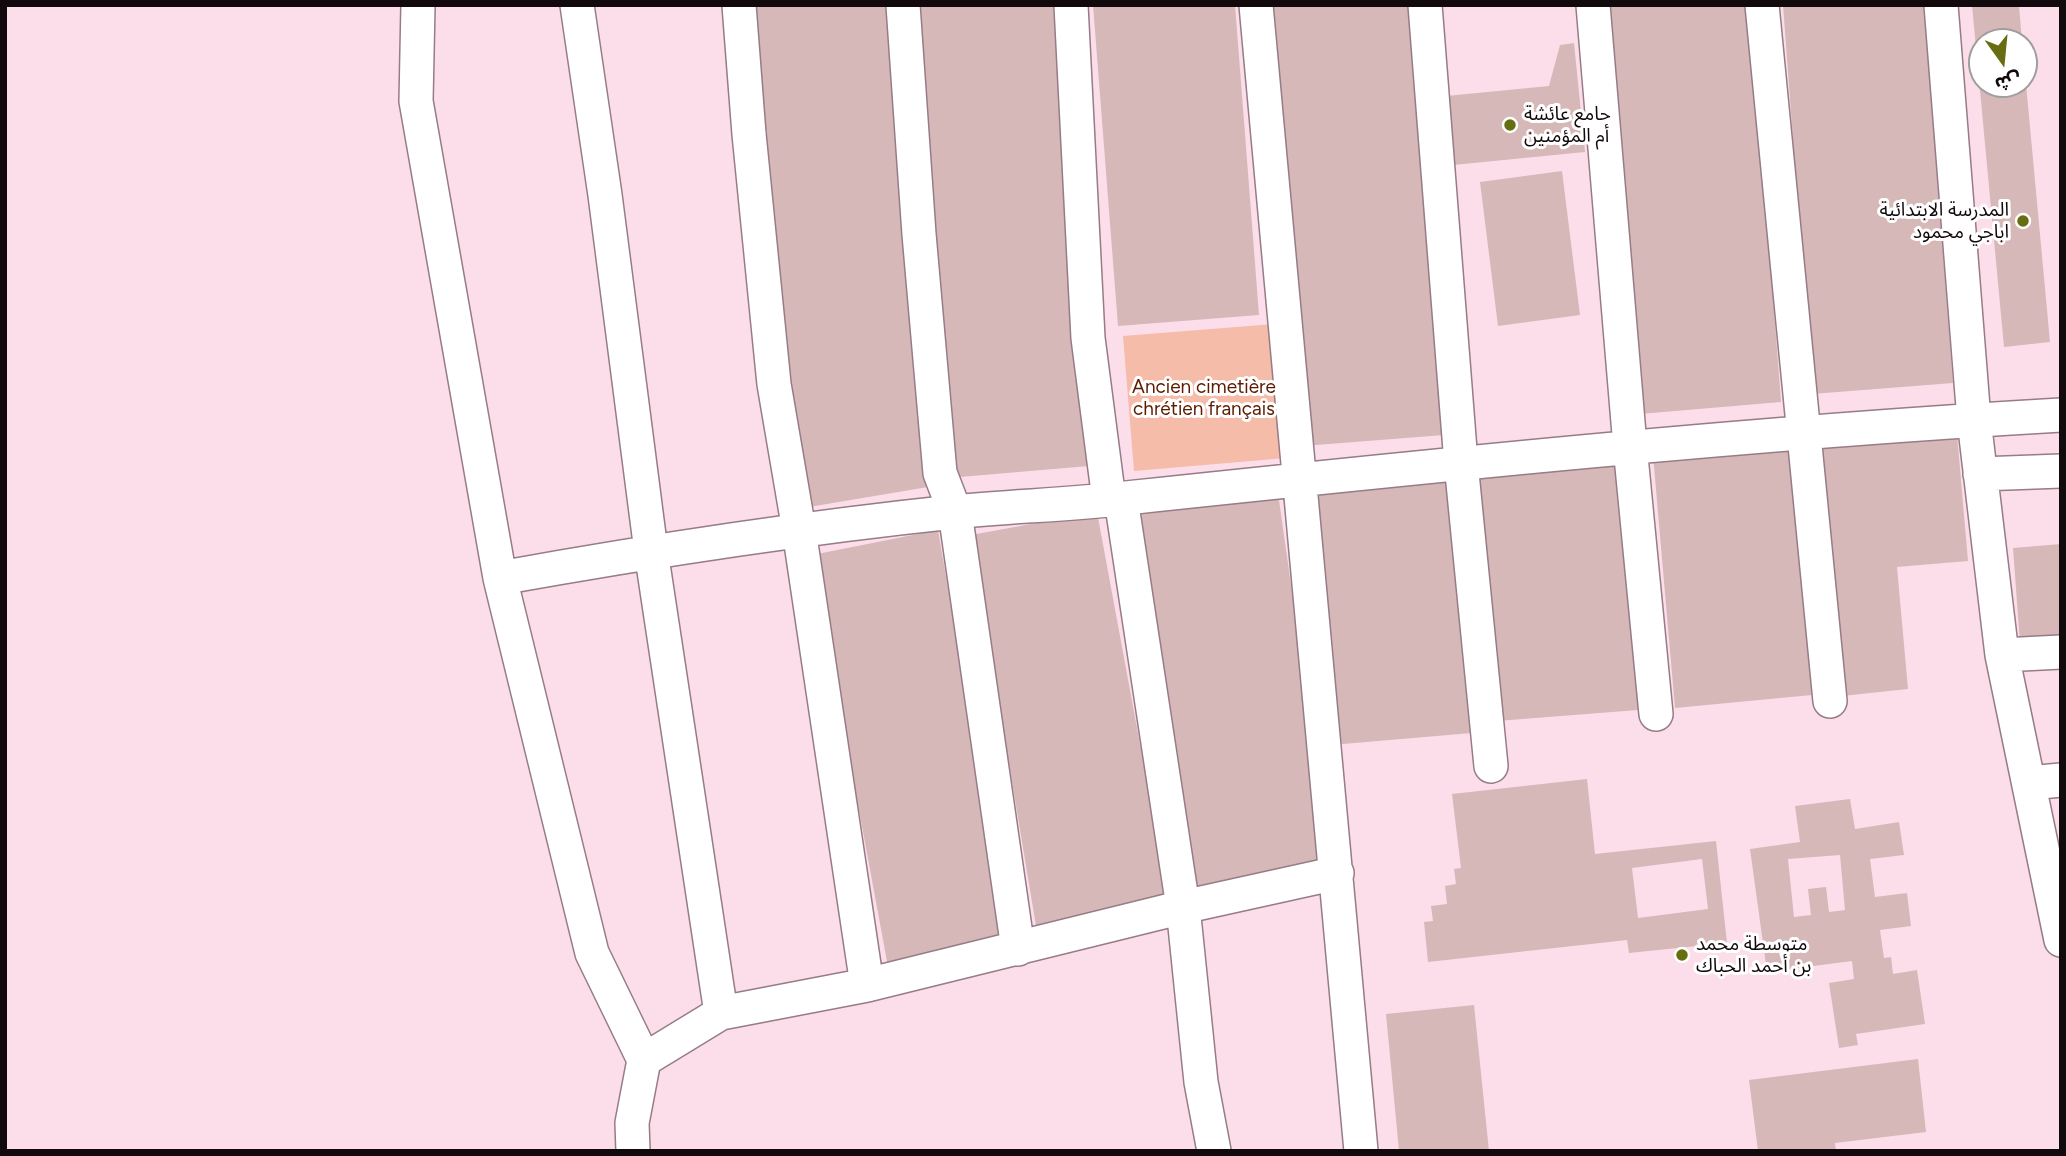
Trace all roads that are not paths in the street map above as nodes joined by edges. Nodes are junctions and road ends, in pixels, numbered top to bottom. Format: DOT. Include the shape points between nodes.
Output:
graph roads {
  1 [pos="418,5"];
  2 [pos="577,5"];
  3 [pos="740,5"];
  4 [pos="903,5"];
  5 [pos="1071,5"];
  6 [pos="1256,5"];
  7 [pos="1424,5"];
  8 [pos="1593,5"];
  9 [pos="1762,5"];
  10 [pos="1941,5"];
  11 [pos="2061,415"];
  12 [pos="1974,420"];
  13 [pos="1803,432"];
  14 [pos="1630,446"];
  15 [pos="1461,463"];
  16 [pos="2061,471"];
  17 [pos="1980,474"];
  18 [pos="1299,478"];
  19 [pos="1115,499"];
  20 [pos="956,512"];
  21 [pos="799,530"];
  22 [pos="651,551"];
  23 [pos="500,578"];
  24 [pos="2061,652"];
  25 [pos="2002,654"];
  26 [pos="1830,701"];
  27 [pos="1657,714"];
  28 [pos="1491,766"];
  29 [pos="2045,782"];
  30 [pos="1337,873"];
  31 [pos="1183,907"];
  32 [pos="2059,919"];
  33 [pos="1018,949"];
  34 [pos="867,985"];
  35 [pos="721,1013"];
  36 [pos="644,1060"];
  37 [pos="633,1151"];
  38 [pos="1214,1151"];
  39 [pos="1361,1151"];
  1 -- 23 [label="street" via="416,101"];
  2 -- 22 [label="street"];
  3 -- 21 [label="street" via="774,384"];
  4 -- 20 [label="street" via="940,473"];
  5 -- 19 [label="street" via="1088,338"];
  6 -- 18 [label="street"];
  7 -- 15 [label="street"];
  8 -- 14 [label="street"];
  9 -- 13 [label="street"];
  10 -- 12 [label="street"];
  11 -- 12 [label="street"];
  12 -- 13 [label="street"];
  12 -- 17 [label="street"];
  13 -- 14 [label="street"];
  13 -- 26 [label="street"];
  14 -- 15 [label="street"];
  14 -- 27 [label="street"];
  15 -- 18 [label="street"];
  15 -- 28 [label="street"];
  16 -- 17 [label="street"];
  17 -- 25 [label="street"];
  18 -- 19 [label="street"];
  18 -- 30 [label="street"];
  19 -- 20 [label="street"];
  19 -- 31 [label="street"];
  20 -- 21 [label="street"];
  20 -- 33 [label="street"];
  21 -- 22 [label="street"];
  21 -- 34 [label="street"];
  22 -- 23 [label="street"];
  22 -- 35 [label="street"];
  23 -- 36 [label="street" via="592,953"];
  24 -- 25 [label="street"];
  25 -- 29 [label="street"];
  29 -- 32 [label="street"];
  30 -- 31 [label="street"];
  30 -- 39 [label="street"];
  31 -- 33 [label="street"];
  31 -- 38 [label="street" via="1201,1082"];
  33 -- 34 [label="street"];
  34 -- 35 [label="street"];
  35 -- 36 [label="street"];
  36 -- 37 [label="street" via="632,1123"];
}
